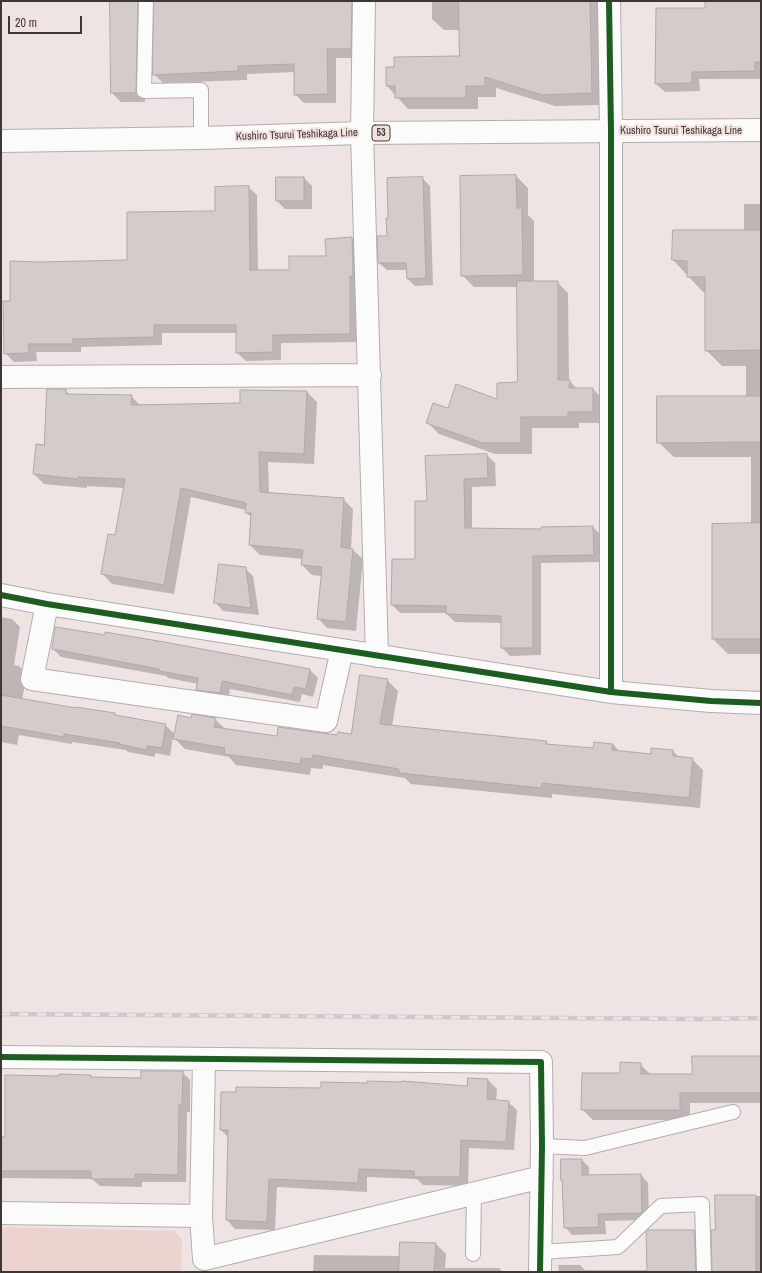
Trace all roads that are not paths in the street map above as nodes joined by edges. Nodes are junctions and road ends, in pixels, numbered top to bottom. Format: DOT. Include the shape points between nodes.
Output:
graph roads {
  1 [pos="146,1"];
  2 [pos="364,1"];
  3 [pos="609,1"];
  4 [pos="761,130"];
  5 [pos="611,131"];
  6 [pos="362,133"];
  7 [pos="201,138"];
  8 [pos="1,141"];
  9 [pos="370,375"];
  10 [pos="1,378"];
  11 [pos="1,595"];
  12 [pos="47,604"];
  13 [pos="342,650"];
  14 [pos="377,656"];
  15 [pos="611,692"];
  16 [pos="761,703"];
  17 [pos="1,1057"];
  18 [pos="204,1060"];
  19 [pos="733,1112"];
  20 [pos="542,1146"];
  21 [pos="542,1177"];
  22 [pos="474,1193"];
  23 [pos="1,1213"];
  24 [pos="201,1216"];
  25 [pos="473,1254"];
  26 [pos="541,1262"];
  27 [pos="704,1272"];
  1 -- 7 [label="lane" via="144,91 201,90"];
  2 -- 6 [label="street"];
  3 -- 5 [label="street"];
  4 -- 5 [label="street, Kushiro Tsurui Teshikaga Line / 53"];
  5 -- 6 [label="street, Kushiro Tsurui Teshikaga Line / 53"];
  5 -- 15 [label="street"];
  6 -- 7 [label="street, Kushiro Tsurui Teshikaga Line / 53"];
  6 -- 9 [label="street"];
  7 -- 8 [label="street, Kushiro Tsurui Teshikaga Line / 53"];
  9 -- 10 [label="street"];
  9 -- 14 [label="street"];
  11 -- 12 [label="street"];
  12 -- 13 [label="street"];
  12 -- 13 [label="street" via="32,678 326,721"];
  13 -- 14 [label="street"];
  14 -- 15 [label="street"];
  15 -- 16 [label="street"];
  17 -- 18 [label="street"];
  18 -- 20 [label="street" via="541,1062"];
  18 -- 24 [label="street"];
  19 -- 20 [label="lane" via="586,1148"];
  20 -- 21 [label="street"];
  21 -- 22 [label="street"];
  21 -- 26 [label="street"];
  22 -- 24 [label="street" via="204,1259"];
  22 -- 25 [label="lane"];
  23 -- 24 [label="street"];
  26 -- 27 [label="lane" via="618,1247 661,1206 702,1204"];
}
